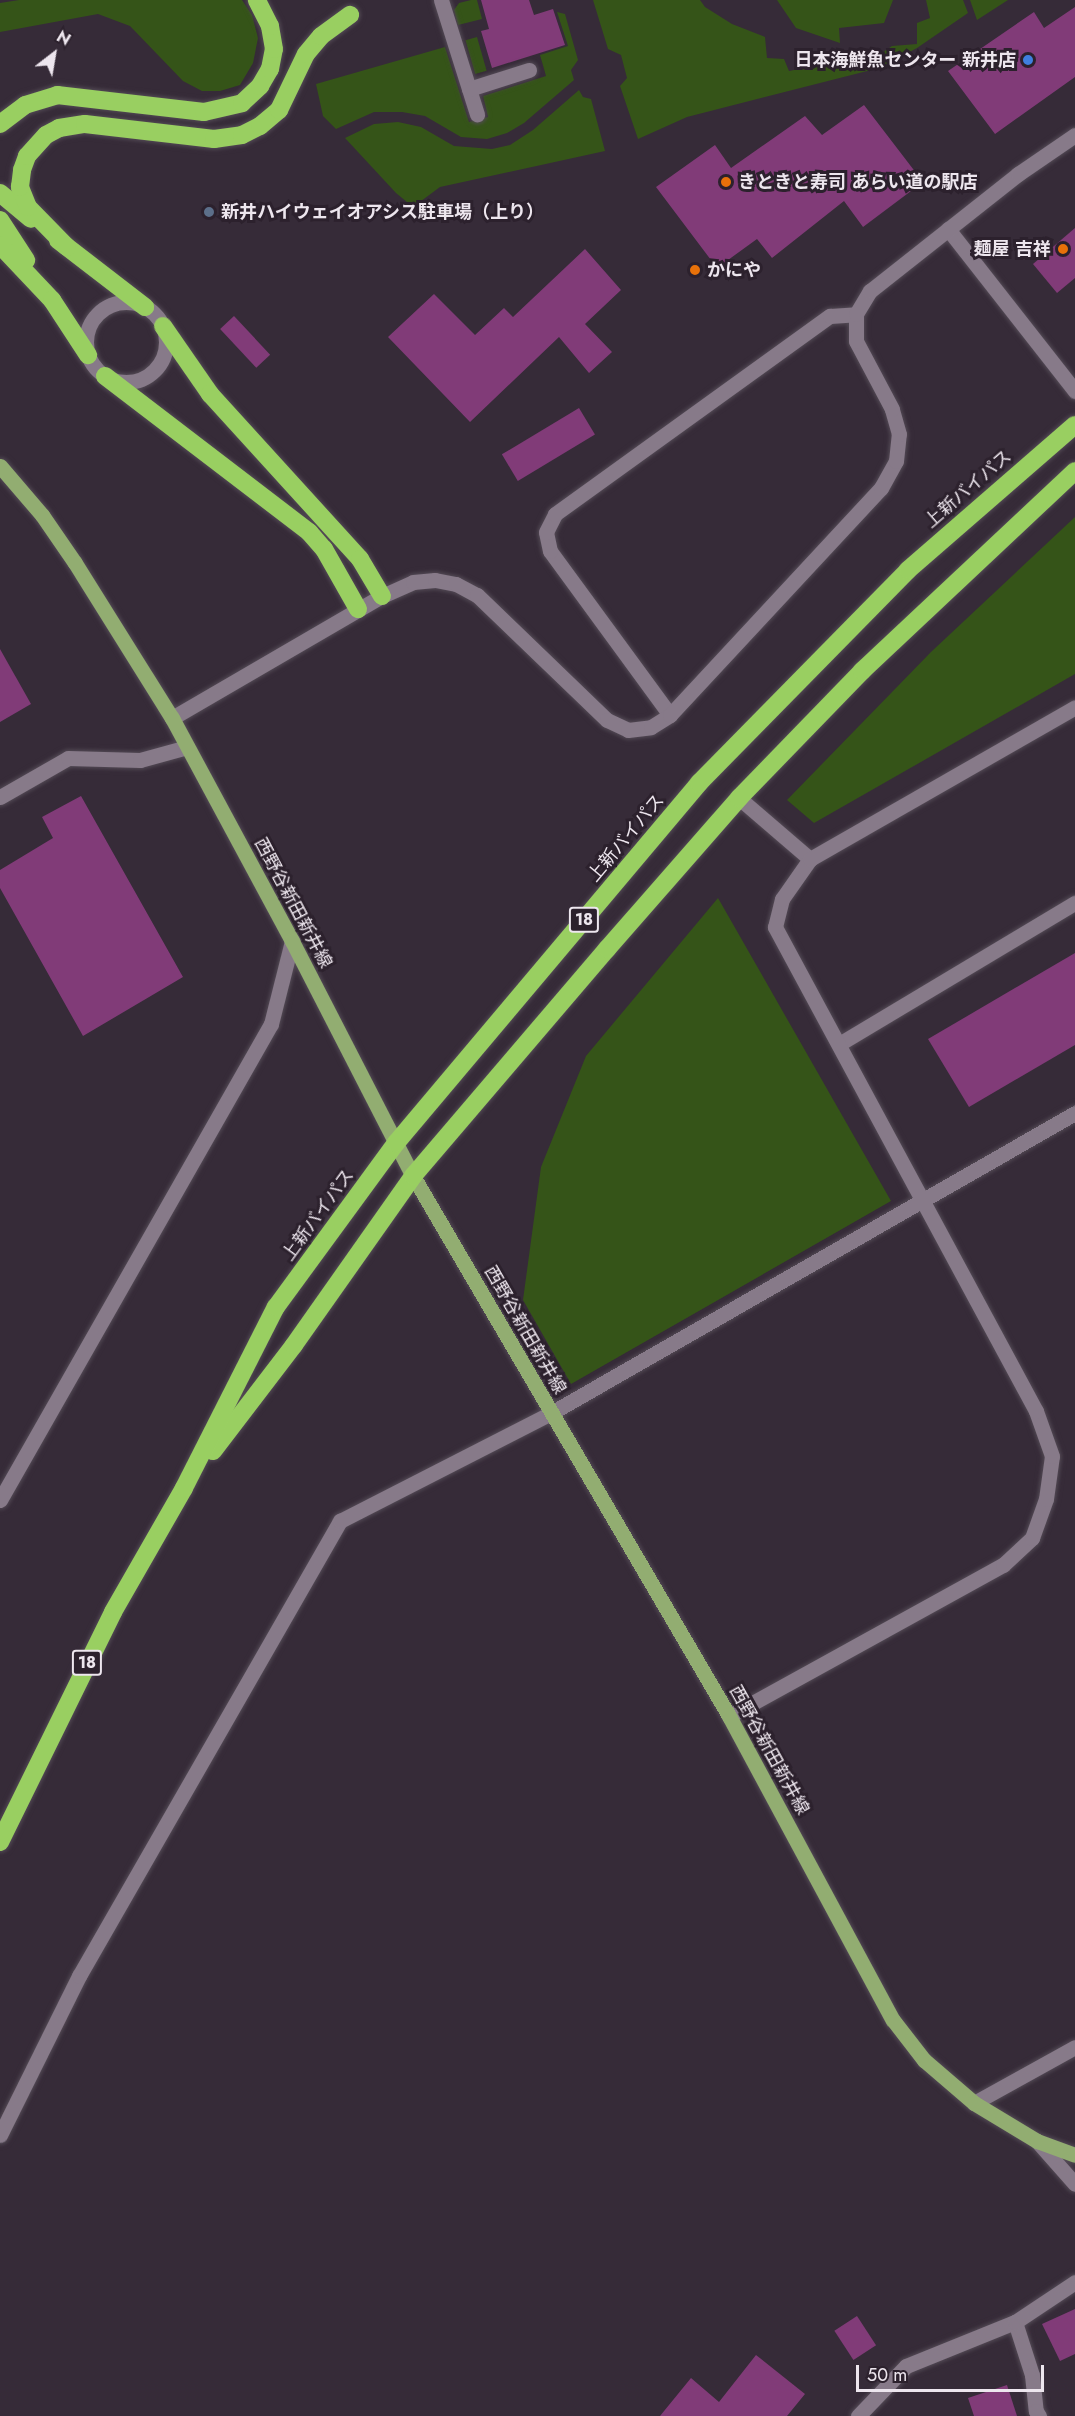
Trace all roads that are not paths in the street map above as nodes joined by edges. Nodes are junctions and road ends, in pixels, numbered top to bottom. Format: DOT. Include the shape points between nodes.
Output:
graph roads {
  1 [pos="256,0"];
  2 [pos="441,0"];
  3 [pos="350,15"];
  4 [pos="529,70"];
  5 [pos="470,89"];
  6 [pos="477,114"];
  7 [pos="0,124"];
  8 [pos="1075,135"];
  9 [pos="0,194"];
  10 [pos="0,220"];
  11 [pos="948,229"];
  12 [pos="0,245"];
  13 [pos="67,247"];
  14 [pos="52,300"];
  15 [pos="146,307"];
  16 [pos="856,314"];
  17 [pos="163,326"];
  18 [pos="88,355"];
  19 [pos="105,376"];
  20 [pos="1075,391"];
  21 [pos="1075,425"];
  22 [pos="0,465"];
  23 [pos="1075,471"];
  24 [pos="382,596"];
  25 [pos="358,609"];
  26 [pos="1075,706"];
  27 [pos="670,715"];
  28 [pos="172,718"];
  29 [pos="187,747"];
  30 [pos="0,797"];
  31 [pos="740,798"];
  32 [pos="810,859"];
  33 [pos="1075,903"];
  34 [pos="292,941"];
  35 [pos="839,1044"];
  36 [pos="1075,1113"];
  37 [pos="396,1143"];
  38 [pos="413,1176"];
  39 [pos="923,1200"];
  40 [pos="550,1413"];
  41 [pos="184,1488"];
  42 [pos="0,1500"];
  43 [pos="729,1716"];
  44 [pos="0,1842"];
  45 [pos="1075,2047"];
  46 [pos="974,2103"];
  47 [pos="0,2135"];
  48 [pos="1037,2141"];
  49 [pos="1075,2155"];
  50 [pos="1075,2184"];
  51 [pos="1075,2282"];
  52 [pos="1014,2322"];
  53 [pos="858,2416"];
  54 [pos="1039,2416"];
  1 -- 7 [label="highway" via="270,26 274,49 270,69 260,86 242,103 204,112 57,95 25,105"];
  2 -- 5 [label="street"];
  3 -- 13 [label="highway" via="321,36 306,54 279,110 243,135 214,139 85,124 59,128 46,135 27,156 20,187 28,207"];
  4 -- 5 [label="street"];
  5 -- 6 [label="street"];
  8 -- 11 [label="street"];
  9 -- 13 [label="highway"];
  10 -- 14 [label="highway"];
  11 -- 16 [label="street" via="870,291"];
  11 -- 20 [label="street"];
  12 -- 14 [label="highway"];
  13 -- 15 [label="highway"];
  14 -- 18 [label="highway"];
  15 -- 17 [label="street"];
  15 -- 18 [label="street" via="119,302 95,316 86,342"];
  16 -- 27 [label="street" via="856,341 899,434 896,461 881,488"];
  16 -- 27 [label="street" via="830,316 555,514 546,532 550,551"];
  17 -- 19 [label="street" via="166,351 153,372 129,382"];
  17 -- 24 [label="highway" via="210,394 360,559"];
  18 -- 19 [label="street"];
  19 -- 25 [label="highway" via="309,532 324,549"];
  21 -- 37 [label="highway, 上新バイパス / 18" via="908,570 699,783"];
  22 -- 28 [label="main road, 西野谷新田新井線" via="75,563"];
  23 -- 31 [label="highway, 上新バイパス / 18" via="862,671"];
  24 -- 25 [label="street"];
  24 -- 27 [label="street" via="413,582 435,580 456,584 497,612 608,720 628,730 651,727"];
  25 -- 28 [label="street"];
  26 -- 32 [label="street"];
  28 -- 29 [label="main road, 西野谷新田新井線"];
  29 -- 30 [label="street" via="140,760 69,758"];
  29 -- 34 [label="main road, 西野谷新田新井線"];
  31 -- 32 [label="street"];
  31 -- 38 [label="highway, 上新バイパス / 18"];
  32 -- 35 [label="street" via="782,898 775,927"];
  33 -- 35 [label="street"];
  34 -- 37 [label="main road, 西野谷新田新井線"];
  34 -- 42 [label="street" via="271,1024"];
  35 -- 39 [label="street"];
  36 -- 39 [label="street"];
  37 -- 38 [label="main road, 西野谷新田新井線"];
  37 -- 41 [label="highway, 上新バイパス / 18" via="276,1307"];
  38 -- 40 [label="main road, 西野谷新田新井線"];
  38 -- 41 [label="highway, 上新バイパス / 18" via="294,1345"];
  39 -- 40 [label="street"];
  39 -- 43 [label="street" via="1036,1411 1052,1456 1046,1499 1032,1538 1003,1565"];
  40 -- 43 [label="main road, 西野谷新田新井線"];
  40 -- 47 [label="street" via="340,1521 79,1976"];
  41 -- 44 [label="highway, 上新バイパス / 18" via="113,1612"];
  43 -- 46 [label="main road, 西野谷新田新井線" via="893,2020 924,2060"];
  45 -- 46 [label="street"];
  46 -- 48 [label="main road, 西野谷新田新井線"];
  48 -- 49 [label="main road, 西野谷新田新井線"];
  48 -- 50 [label="street"];
  51 -- 52 [label="street"];
  52 -- 53 [label="street" via="906,2366"];
  52 -- 54 [label="street" via="1032,2375"];
}
